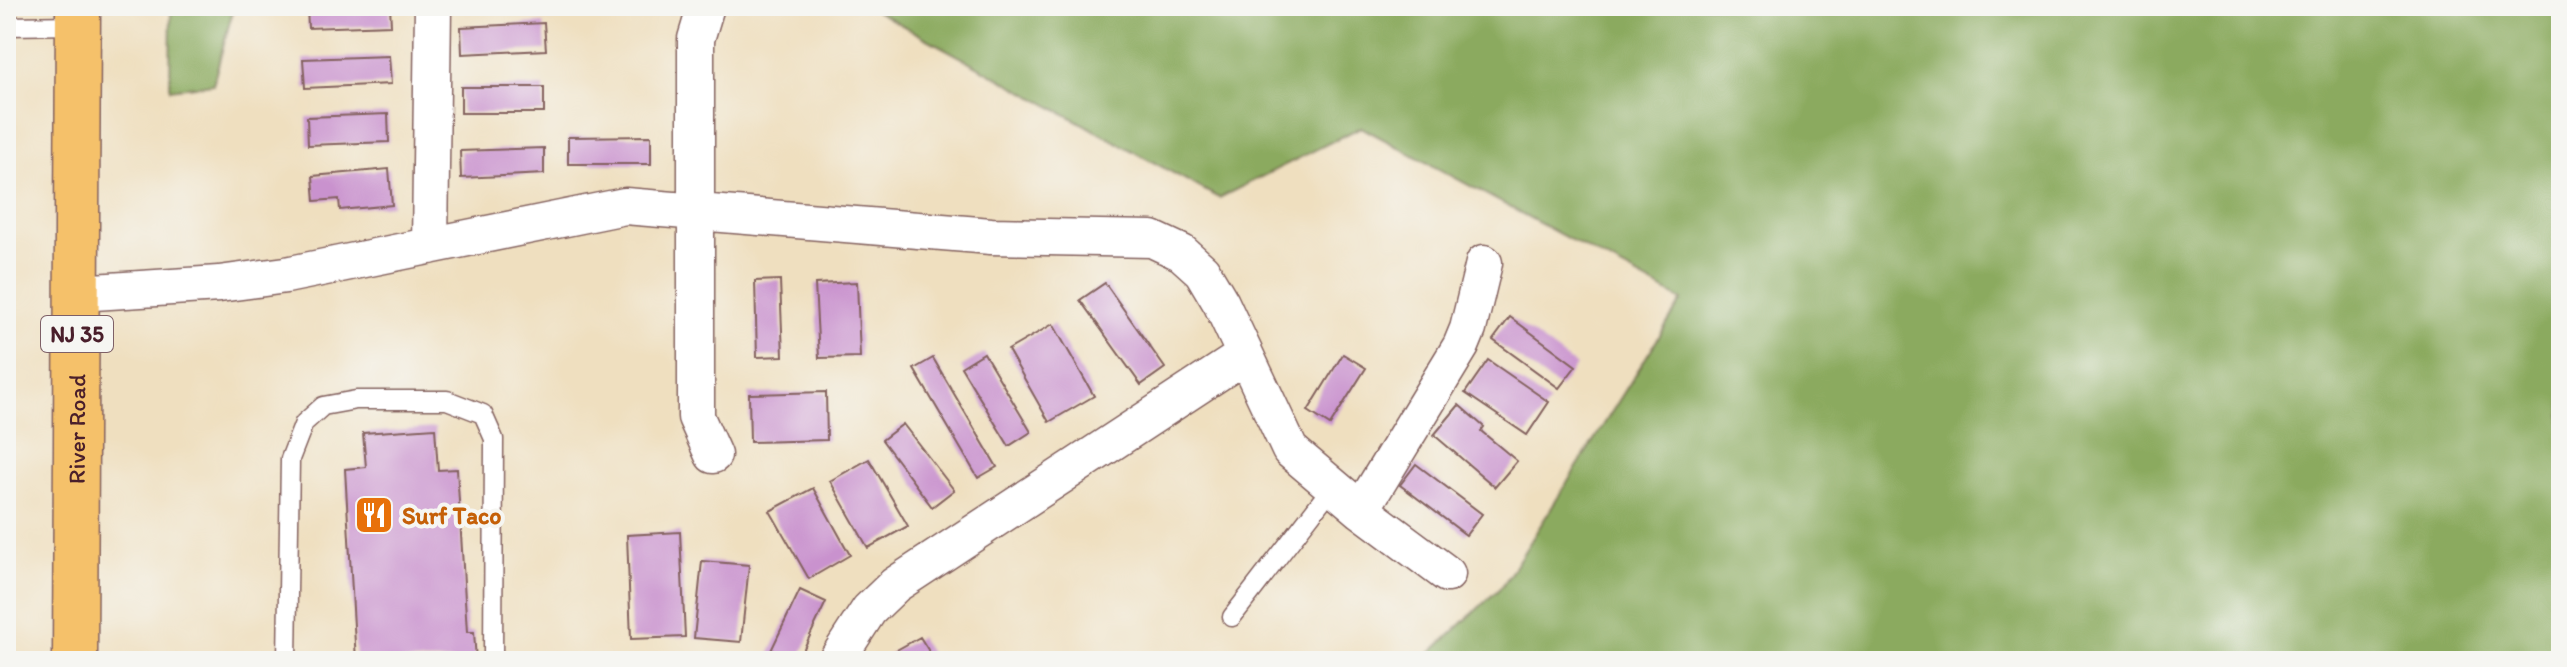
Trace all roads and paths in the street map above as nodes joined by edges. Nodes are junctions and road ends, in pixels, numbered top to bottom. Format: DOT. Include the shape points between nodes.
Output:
graph roads {
  1 [pos="433,6"];
  2 [pos="706,6"];
  3 [pos="78,16"];
  4 [pos="6,26"];
  5 [pos="694,209"];
  6 [pos="430,246"];
  7 [pos="1484,263"];
  8 [pos="78,293"];
  9 [pos="1245,355"];
  10 [pos="713,455"];
  11 [pos="1333,486"];
  12 [pos="1361,510"];
  13 [pos="1447,574"];
  14 [pos="1232,617"];
  15 [pos="75,661"];
  16 [pos="287,661"];
  17 [pos="493,661"];
  18 [pos="836,661"];
  1 -- 6 [label="street"];
  2 -- 5 [label="street" via="696,39"];
  3 -- 4 [label="lane"];
  3 -- 8 [label="highway, River Road / NJ 35"];
  5 -- 6 [label="street" via="625,206"];
  5 -- 9 [label="street" via="991,236 1152,239 1182,253 1202,271"];
  5 -- 10 [label="street" via="696,417"];
  6 -- 8 [label="street" via="273,277"];
  7 -- 12 [label="street" via="1461,346"];
  8 -- 15 [label="highway, River Road / NJ 35"];
  9 -- 11 [label="street" via="1290,450"];
  9 -- 18 [label="street" via="895,585 869,610"];
  11 -- 12 [label="street"];
  11 -- 14 [label="lane"];
  12 -- 13 [label="street"];
  16 -- 17 [label="lane" via="290,459 304,423 323,406 356,400 447,400 483,414 494,439"];
}
